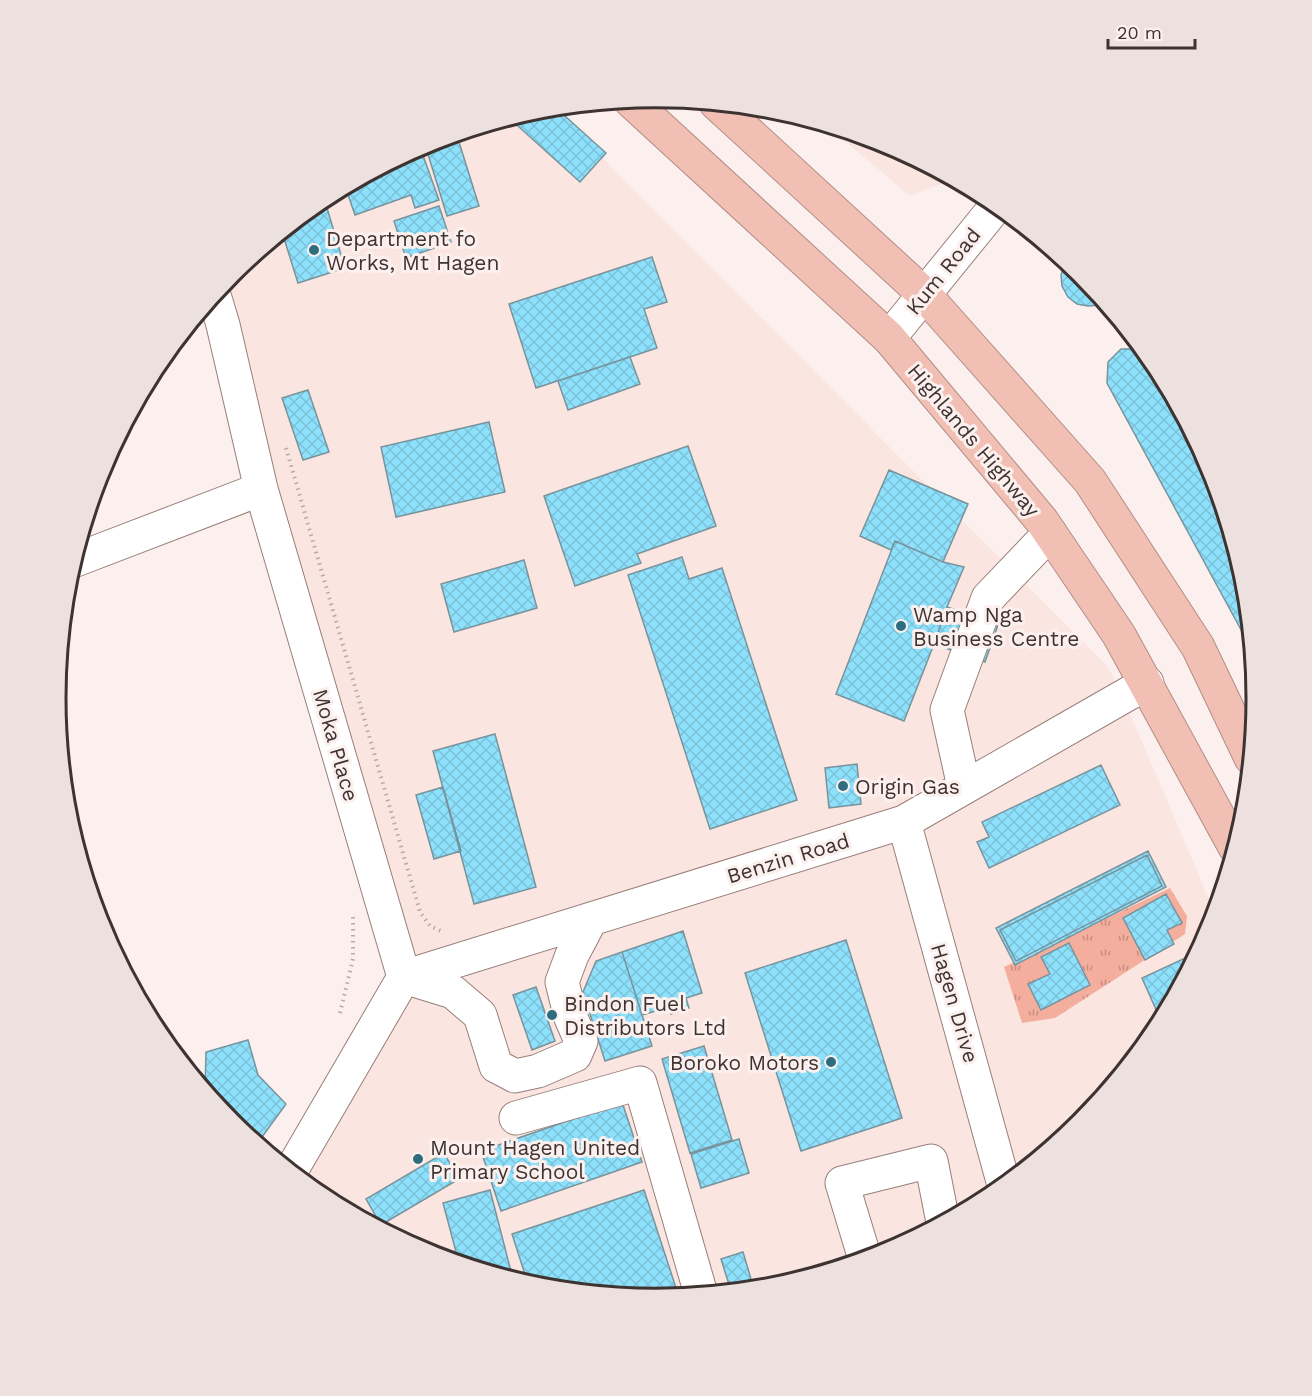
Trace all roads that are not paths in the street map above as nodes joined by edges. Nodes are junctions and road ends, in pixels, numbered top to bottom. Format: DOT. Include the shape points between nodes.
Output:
graph roads {
  1 [pos="639,108"];
  2 [pos="726,112"];
  3 [pos="991,212"];
  4 [pos="924,294"];
  5 [pos="216,305"];
  6 [pos="889,338"];
  7 [pos="261,489"];
  8 [pos="1050,533"];
  9 [pos="83,557"];
  10 [pos="1147,683"];
  11 [pos="1244,744"];
  12 [pos="964,787"];
  13 [pos="904,822"];
  14 [pos="1229,837"];
  15 [pos="591,919"];
  16 [pos="404,977"];
  17 [pos="516,1118"];
  18 [pos="295,1165"];
  19 [pos="1002,1176"];
  20 [pos="942,1214"];
  21 [pos="862,1251"];
  22 [pos="699,1287"];
  1 -- 6 [label="highway, Highlands Highway"];
  2 -- 4 [label="highway"];
  3 -- 4 [label="street, Kum Road"];
  4 -- 6 [label="street, Kum Road"];
  4 -- 11 [label="highway" via="1090,481 1198,647"];
  5 -- 7 [label="street, Moka Place"];
  6 -- 8 [label="highway, Highlands Highway"];
  7 -- 9 [label="street"];
  7 -- 16 [label="street, Moka Place"];
  8 -- 10 [label="highway, Highlands Highway"];
  8 -- 12 [label="street" via="988,598 947,710"];
  10 -- 12 [label="street, Benzin Road"];
  10 -- 14 [label="highway, Highlands Highway"];
  12 -- 13 [label="street, Benzin Road"];
  13 -- 15 [label="street, Benzin Road"];
  13 -- 19 [label="street, Hagen Drive"];
  15 -- 16 [label="street, Benzin Road"];
  15 -- 16 [label="street" via="562,982 580,1041 575,1055 538,1071 515,1076 496,1066 480,1015 453,992"];
  16 -- 18 [label="street"];
  17 -- 22 [label="street" via="640,1083"];
  20 -- 21 [label="street" via="932,1161 842,1183"];
}
